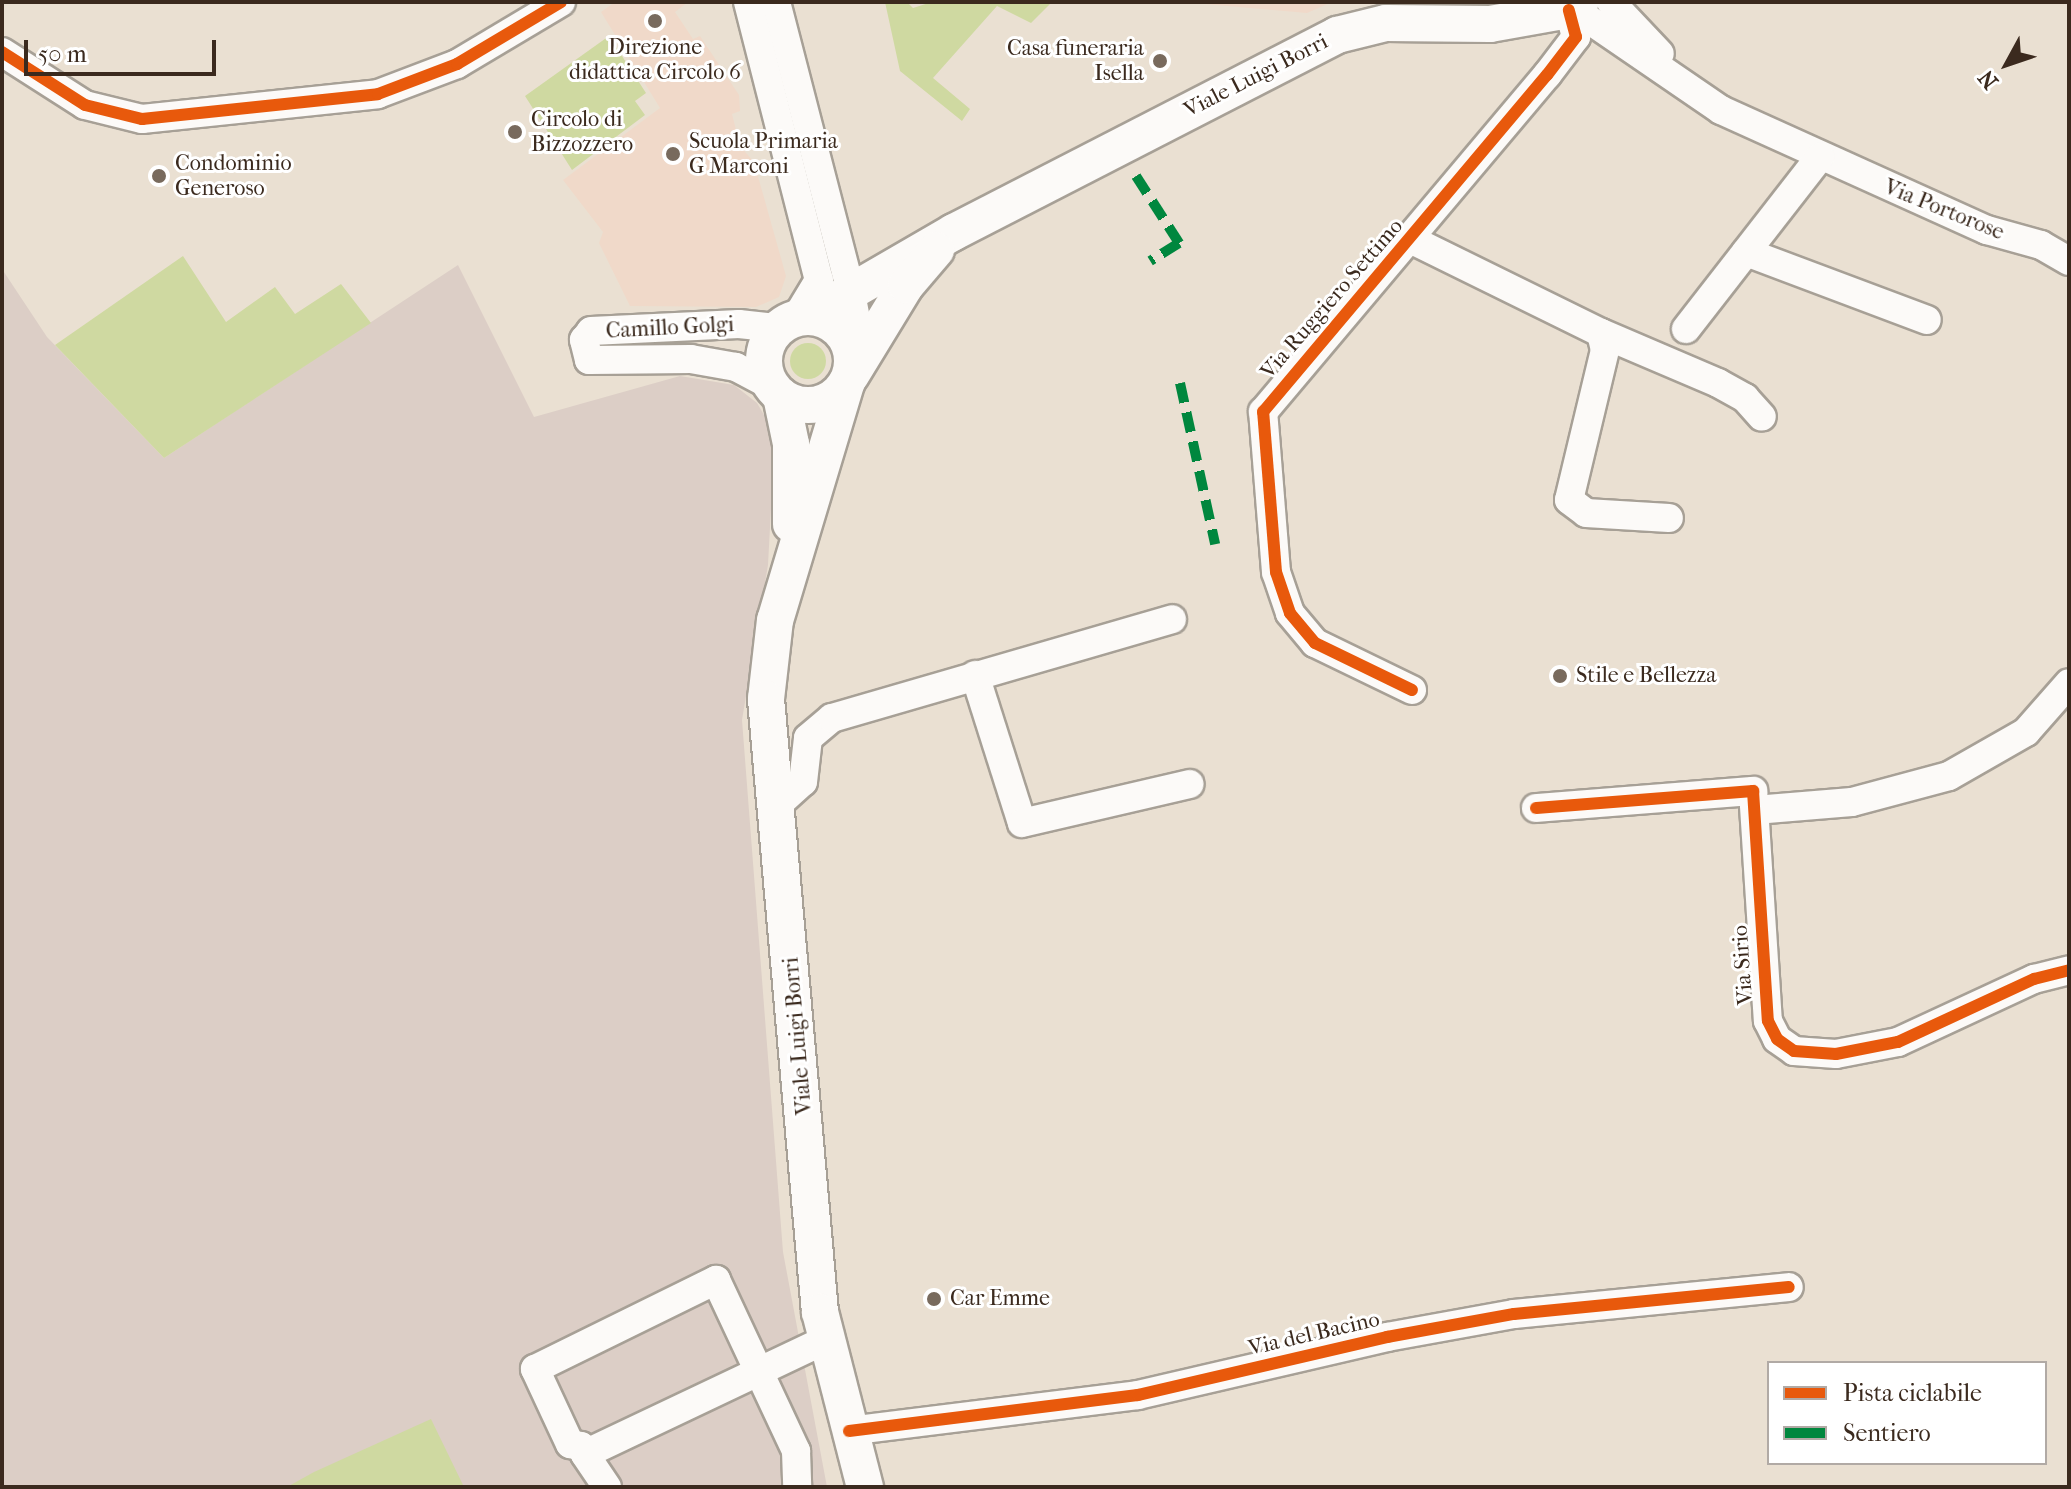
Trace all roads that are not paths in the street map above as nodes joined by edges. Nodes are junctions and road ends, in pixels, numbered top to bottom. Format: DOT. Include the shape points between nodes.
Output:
graph roads {
  1 [pos="561,2"];
  2 [pos="748,2"];
  3 [pos="776,2"];
  4 [pos="1611,2"];
  5 [pos="1574,7"];
  6 [pos="1383,12"];
  7 [pos="2,52"];
  8 [pos="1690,87"];
  9 [pos="1820,157"];
  10 [pos="954,232"];
  11 [pos="1410,239"];
  12 [pos="1746,252"];
  13 [pos="2069,261"];
  14 [pos="850,288"];
  15 [pos="1927,320"];
  16 [pos="794,321"];
  17 [pos="1686,329"];
  18 [pos="1601,333"];
  19 [pos="849,370"];
  20 [pos="776,391"];
  21 [pos="1762,417"];
  22 [pos="1669,518"];
  23 [pos="785,582"];
  24 [pos="1172,619"];
  25 [pos="975,675"];
  26 [pos="2069,683"];
  27 [pos="1412,690"];
  28 [pos="1190,784"];
  29 [pos="776,806"];
  30 [pos="1536,808"];
  31 [pos="1755,810"];
  32 [pos="2069,970"];
  33 [pos="1789,1287"];
  34 [pos="827,1339"];
  35 [pos="758,1370"];
  36 [pos="849,1431"];
  37 [pos="585,1454"];
  38 [pos="607,1487"];
  39 [pos="797,1487"];
  40 [pos="865,1487"];
  1 -- 7 [label="street" via="457,64 378,94 142,119 85,105"];
  2 -- 16 [label="street" via="819,280"];
  3 -- 14 [label="street"];
  4 -- 8 [label="street, Via Portorose"];
  5 -- 6 [label="main road, Viale Luigi Borri" via="1490,24"];
  5 -- 8 [label="street, Via Portorose"];
  5 -- 11 [label="street, Via Ruggiero Settimo" via="1576,37"];
  6 -- 10 [label="main road, Viale Luigi Borri"];
  8 -- 9 [label="street, Via Portorose" via="1721,110"];
  9 -- 12 [label="street"];
  9 -- 13 [label="street, Via Portorose"];
  10 -- 14 [label="main road, Viale Luigi Borri"];
  10 -- 19 [label="main road, Viale Luigi Borri" via="906,285"];
  11 -- 18 [label="street, Via Ruggiero Settimo"];
  11 -- 27 [label="street, Via Ruggiero Settimo" via="1263,412 1276,572 1290,613 1315,643"];
  12 -- 15 [label="street"];
  12 -- 17 [label="street"];
  14 -- 16 [label="main road, Viale Luigi Borri"];
  14 -- 19 [label="street" via="857,323"];
  16 -- 19 [label="main road" via="835,326"];
  16 -- 20 [label="main road" via="764,357"];
  16 -- 20 [label="street, Camillo Golgi" via="591,331 584,340 589,360 691,359 736,367"];
  18 -- 21 [label="street, Via Ruggiero Settimo" via="1718,383 1745,398"];
  18 -- 22 [label="street" via="1605,350 1569,500 1586,513"];
  19 -- 20 [label="main road" via="837,395 809,405"];
  19 -- 23 [label="main road, Viale Luigi Borri"];
  20 -- 23 [label="main road, Viale Luigi Borri" via="791,444 793,506"];
  23 -- 29 [label="main road, Viale Luigi Borri" via="766,699"];
  24 -- 25 [label="street"];
  25 -- 28 [label="street" via="1022,823"];
  25 -- 29 [label="street" via="832,718 813,730 803,782"];
  26 -- 31 [label="street" via="2026,732 1949,776 1852,802"];
  29 -- 34 [label="main road, Viale Luigi Borri" via="814,1260"];
  30 -- 31 [label="street" via="1753,791"];
  31 -- 32 [label="street, Via Sirio" via="1768,1021 1777,1039 1794,1051 1836,1054 1898,1042 2034,979"];
  33 -- 36 [label="street, Via del Bacino" via="1514,1314 1387,1337 1138,1395"];
  34 -- 35 [label="street"];
  34 -- 36 [label="main road, Viale Luigi Borri"];
  35 -- 37 [label="street"];
  35 -- 37 [label="street" via="716,1280 668,1302 535,1369 570,1444 581,1446"];
  35 -- 39 [label="street" via="796,1451"];
  36 -- 40 [label="main road, Viale Luigi Borri"];
  37 -- 38 [label="street"];
}
